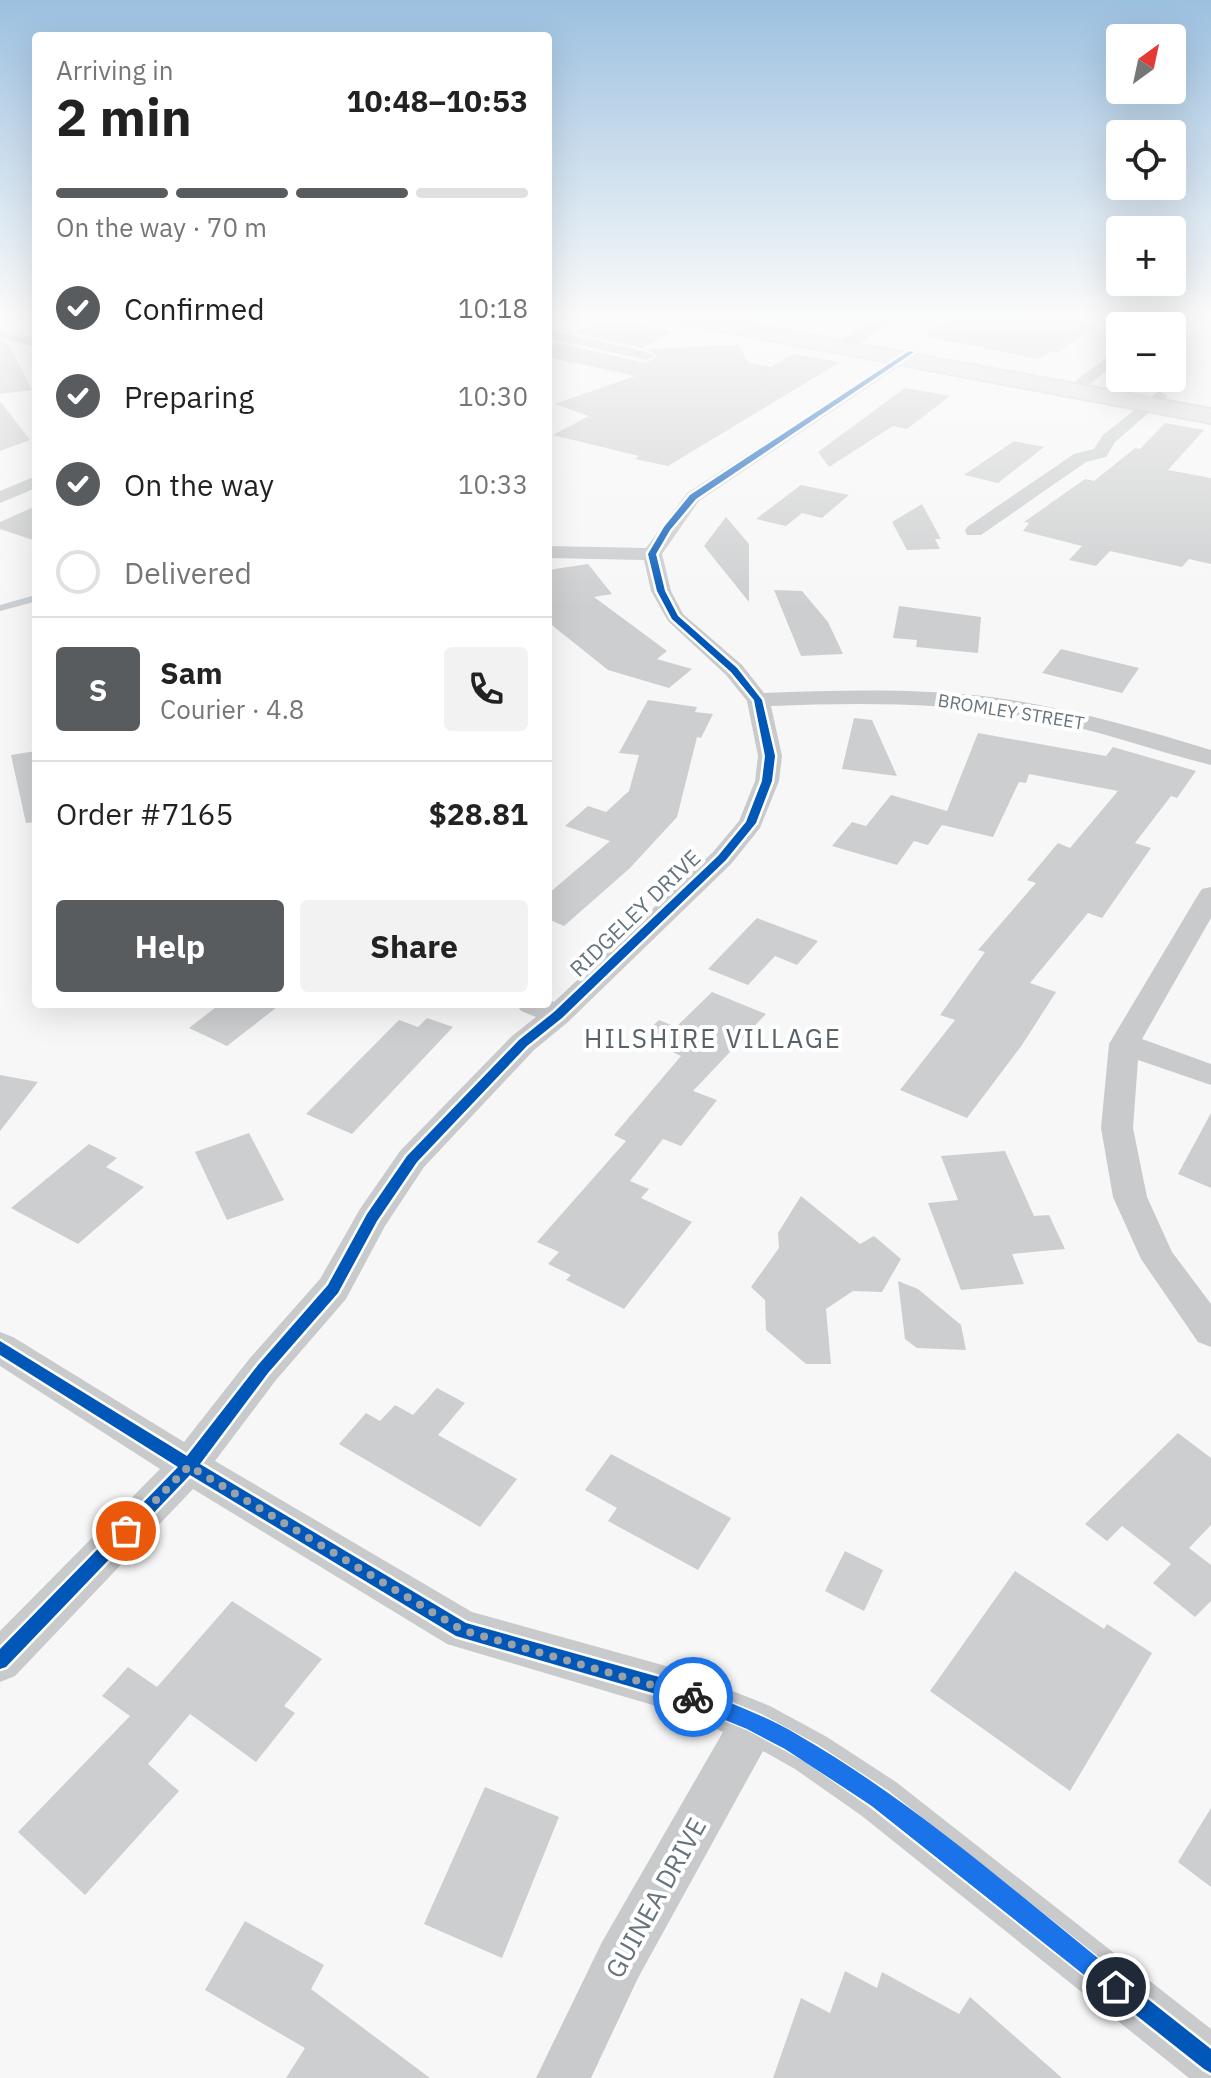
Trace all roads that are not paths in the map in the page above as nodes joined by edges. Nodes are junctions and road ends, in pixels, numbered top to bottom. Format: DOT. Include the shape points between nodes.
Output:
graph roads {
  1 [pos="816,415"];
  2 [pos="1137,415"];
  3 [pos="0,477"];
  4 [pos="32,484"];
  5 [pos="0,498"];
  6 [pos="974,531"];
  7 [pos="552,552"];
  8 [pos="652,554"];
  9 [pos="758,700"];
  10 [pos="1211,758"];
  11 [pos="1211,895"];
  12 [pos="552,1003"];
  13 [pos="544,1010"];
  14 [pos="1124,1044"];
  15 [pos="1211,1075"];
  16 [pos="1211,1332"];
  17 [pos="0,1347"];
  18 [pos="189,1466"];
  19 [pos="0,1661"];
  20 [pos="754,1722"];
  21 [pos="1211,2062"];
  22 [pos="563,2078"];
  1 -- 8 [label="street" via="693,497"];
  2 -- 6 [label="street" via="1100,453 1080,458"];
  3 -- 4 [label="street"];
  4 -- 5 [label="street"];
  7 -- 8 [label="street"];
  8 -- 9 [label="street, RIDGELEY DRIVE" via="661,591 675,617 734,670"];
  9 -- 10 [label="street, BROMLEY STREET" via="860,696 963,701 1135,734"];
  9 -- 12 [label="street, RIDGELEY DRIVE" via="770,756 751,823 722,858"];
  11 -- 14 [label="street"];
  13 -- 18 [label="street, RIDGELEY DRIVE" via="523,1043 412,1159 333,1289"];
  14 -- 15 [label="street"];
  14 -- 16 [label="street" via="1117,1128 1130,1197 1158,1259"];
  17 -- 18 [label="street"];
  18 -- 19 [label="street, RIDGELEY DRIVE"];
  18 -- 20 [label="street" via="462,1630 677,1691"];
  20 -- 21 [label="street" via="879,1799"];
  20 -- 22 [label="street, GUINEA DRIVE" via="620,1960"];
}
